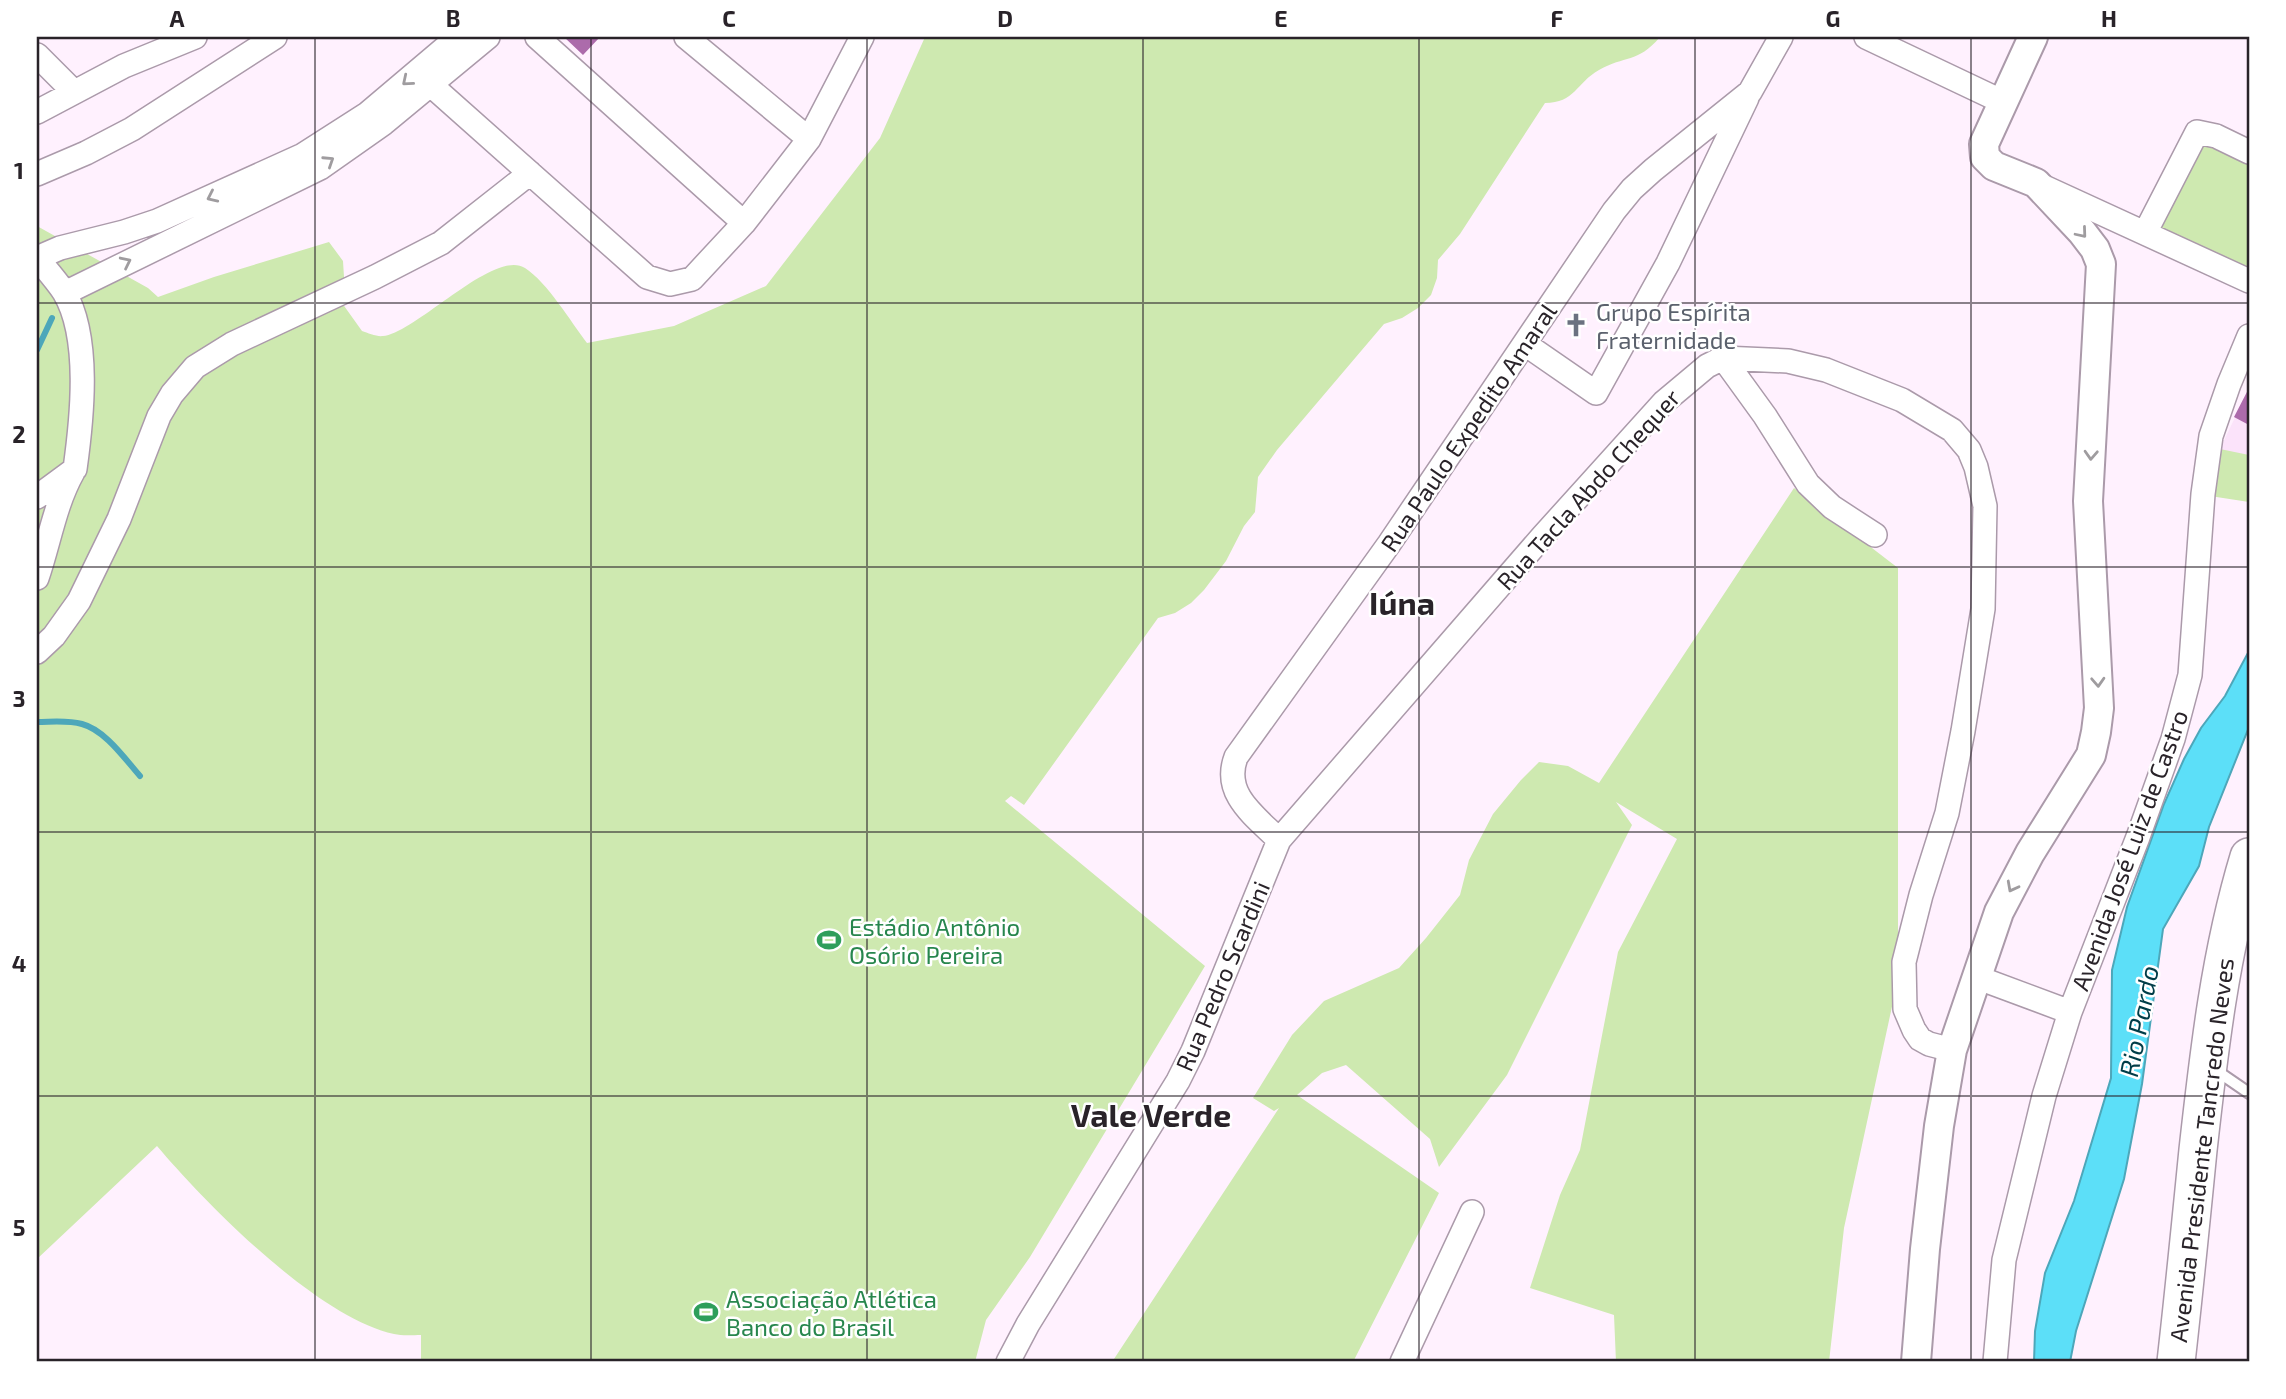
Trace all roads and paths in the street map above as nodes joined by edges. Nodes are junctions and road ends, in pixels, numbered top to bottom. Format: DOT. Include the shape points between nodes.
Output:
graph roads {
  1 [pos="195,37"];
  2 [pos="275,37"];
  3 [pos="458,37"];
  4 [pos="488,37"];
  5 [pos="537,37"];
  6 [pos="686,37"];
  7 [pos="861,37"];
  8 [pos="1781,37"];
  9 [pos="1866,37"];
  10 [pos="2033,37"];
  11 [pos="155,43"];
  12 [pos="37,55"];
  13 [pos="432,86"];
  14 [pos="74,91"];
  15 [pos="1750,92"];
  16 [pos="2003,102"];
  17 [pos="37,112"];
  18 [pos="809,139"];
  19 [pos="2249,152"];
  20 [pos="530,173"];
  21 [pos="37,174"];
  22 [pos="2036,183"];
  23 [pos="744,223"];
  24 [pos="2145,233"];
  25 [pos="37,258"];
  26 [pos="2249,281"];
  27 [pos="65,293"];
  28 [pos="2249,336"];
  29 [pos="1525,344"];
  30 [pos="1723,358"];
  31 [pos="75,469"];
  32 [pos="37,497"];
  33 [pos="1875,535"];
  34 [pos="37,578"];
  35 [pos="37,652"];
  36 [pos="1279,840"];
  37 [pos="2249,857"];
  38 [pos="1976,977"];
  39 [pos="2070,1012"];
  40 [pos="1952,1050"];
  41 [pos="2207,1064"];
  42 [pos="2249,1093"];
  43 [pos="1472,1212"];
  44 [pos="1008,1362"];
  45 [pos="1402,1362"];
  46 [pos="1916,1362"];
  47 [pos="1995,1362"];
  48 [pos="2176,1362"];
  1 -- 11 [label="street"];
  2 -- 21 [label="street" via="132,129"];
  3 -- 25 [label="street, one-way" via="367,114 303,155 157,221"];
  4 -- 13 [label="street"];
  5 -- 23 [label="street"];
  6 -- 18 [label="street"];
  7 -- 18 [label="street"];
  8 -- 15 [label="street, Rua Paulo Expedito Amaral"];
  9 -- 16 [label="street"];
  10 -- 16 [label="street"];
  11 -- 14 [label="street"];
  12 -- 14 [label="street"];
  13 -- 20 [label="street"];
  27 -- 13 [label="street, one-way" via="320,168"];
  14 -- 17 [label="street"];
  15 -- 29 [label="street, Rua Paulo Expedito Amaral" via="1632,189"];
  15 -- 29 [label="street" via="1668,263 1596,393"];
  16 -- 22 [label="street" via="1983,151 1985,157 1994,166"];
  18 -- 23 [label="street"];
  19 -- 24 [label="street" via="2197,132"];
  20 -- 23 [label="street" via="647,276 670,284 692,279"];
  20 -- 35 [label="street" via="441,243 232,344 195,367 159,416 119,519 79,601"];
  22 -- 24 [label="street"];
  22 -- 38 [label="street, one-way" via="2082,232 2101,264 2088,500 2099,708 2091,755 1999,912"];
  24 -- 26 [label="street"];
  25 -- 27 [label="street"];
  27 -- 31 [label="street" via="81,354"];
  28 -- 39 [label="street, Avenida José Luiz de Castro" via="2211,436 2190,675 2173,739"];
  29 -- 36 [label="street, Rua Paulo Expedito Amaral" via="1236,757 1232,783 1240,800"];
  30 -- 33 [label="street" via="1808,484 1832,507"];
  30 -- 36 [label="street, Rua Tacla Abdo Chequer" via="1664,401"];
  30 -- 40 [label="street" via="1788,361 1826,370 1902,400 1952,430 1976,467 1985,506 1983,609 1947,813 1904,962 1905,1009 1914,1030 1929,1044"];
  31 -- 32 [label="street"];
  31 -- 34 [label="street" via="62,492"];
  36 -- 44 [label="street, Rua Pedro Scardini" via="1188,1061"];
  37 -- 41 [label="main road, Avenida Presidente Tancredo Neves" via="2234,908 2231,950"];
  38 -- 39 [label="street"];
  38 -- 40 [label="street"];
  39 -- 47 [label="street, Avenida José Luiz de Castro" via="2044,1096 2004,1260"];
  40 -- 46 [label="street" via="1931,1194"];
  41 -- 42 [label="lane"];
  41 -- 48 [label="main road, Avenida Presidente Tancredo Neves"];
  43 -- 45 [label="street"];
}
